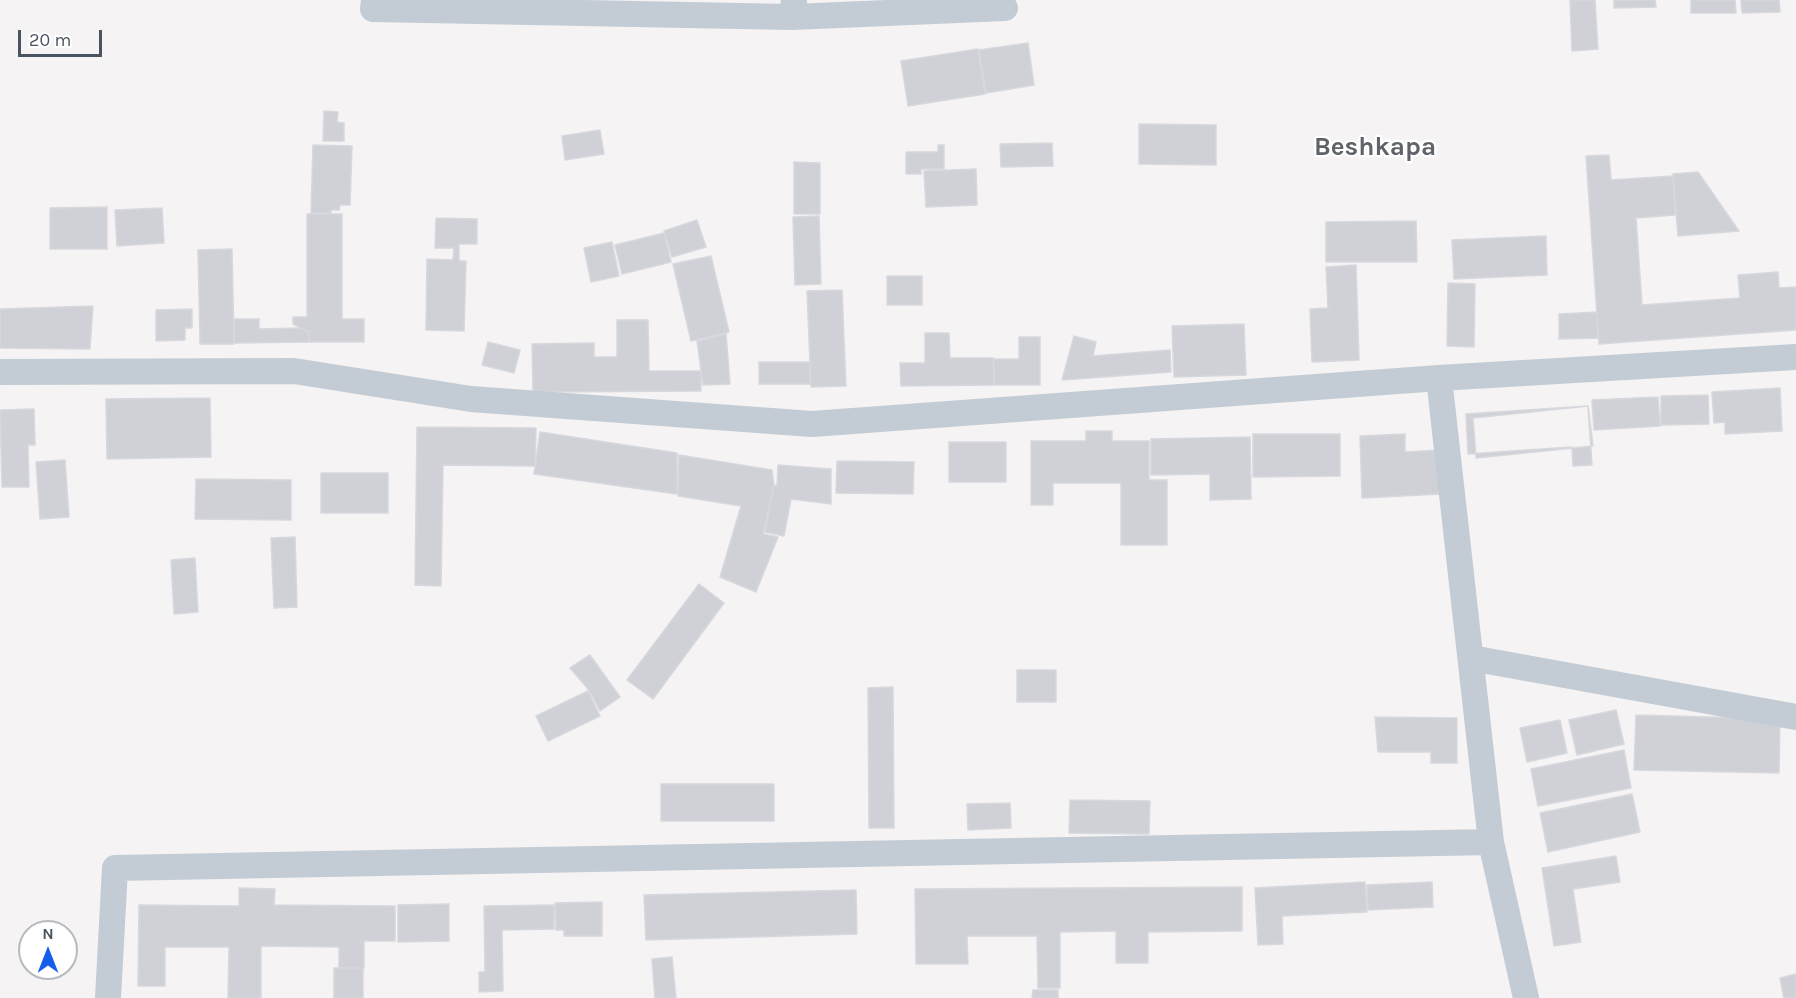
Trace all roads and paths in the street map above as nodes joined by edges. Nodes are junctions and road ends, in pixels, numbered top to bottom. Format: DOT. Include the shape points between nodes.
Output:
graph roads {
  1 [pos="374,0"];
  2 [pos="1005,8"];
  3 [pos="793,9"];
  4 [pos="1796,357"];
  5 [pos="0,372"];
  6 [pos="1440,378"];
  7 [pos="1471,658"];
  8 [pos="1796,717"];
  9 [pos="1491,842"];
  10 [pos="108,998"];
  11 [pos="1526,998"];
  1 -- 3 [label="street" via="373,9"];
  2 -- 3 [label="street"];
  4 -- 6 [label="street"];
  5 -- 6 [label="street" via="294,370 471,399 812,424"];
  6 -- 7 [label="street"];
  7 -- 8 [label="street"];
  7 -- 9 [label="street"];
  9 -- 10 [label="street" via="115,868"];
  9 -- 11 [label="street"];
}
